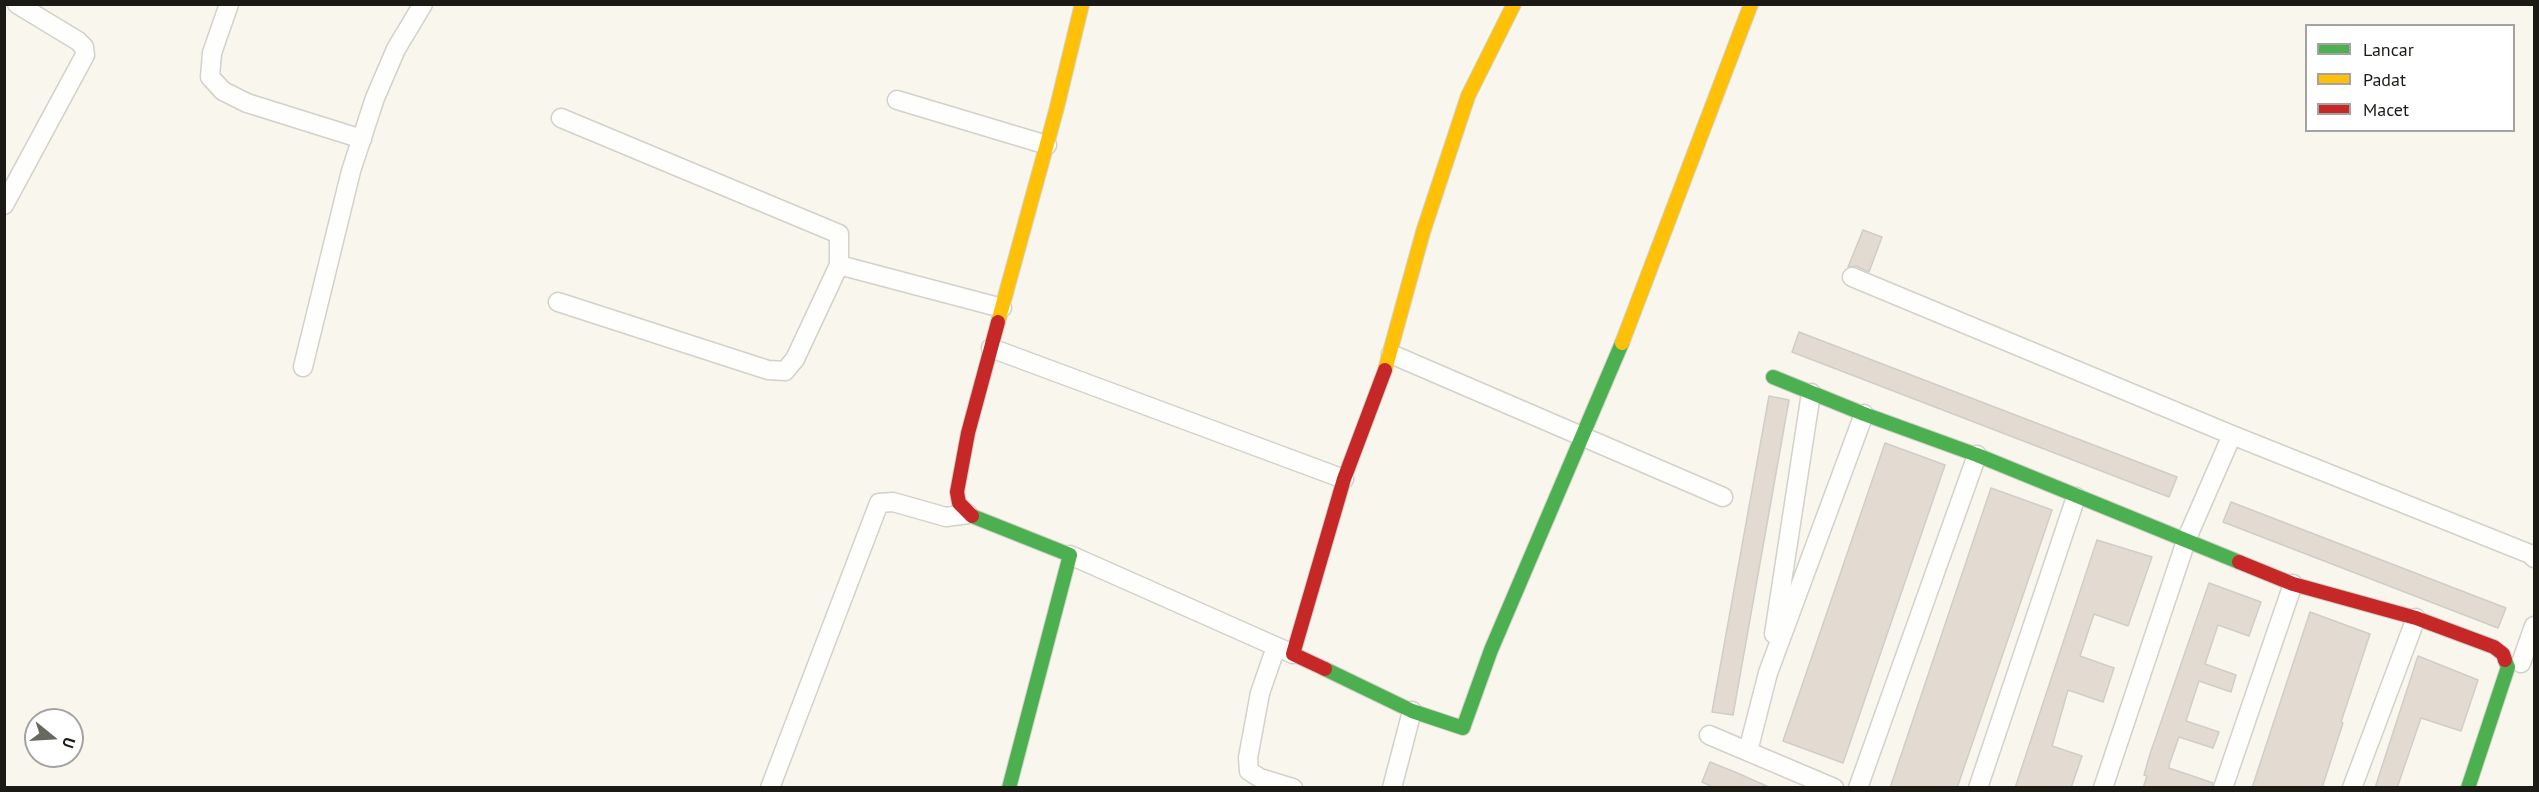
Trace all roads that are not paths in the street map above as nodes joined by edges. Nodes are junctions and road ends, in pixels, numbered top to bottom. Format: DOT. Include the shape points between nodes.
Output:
graph roads {
  1 [pos="17,4"];
  2 [pos="229,4"];
  3 [pos="423,4"];
  4 [pos="1082,4"];
  5 [pos="1514,4"];
  6 [pos="1751,4"];
  7 [pos="897,100"];
  8 [pos="561,118"];
  9 [pos="362,139"];
  10 [pos="1047,144"];
  11 [pos="4,205"];
  12 [pos="839,265"];
  13 [pos="1852,277"];
  14 [pos="558,302"];
  15 [pos="1002,308"];
  16 [pos="991,348"];
  17 [pos="1391,354"];
  18 [pos="303,367"];
  19 [pos="1773,376"];
  20 [pos="1811,393"];
  21 [pos="1864,414"];
  22 [pos="2232,435"];
  23 [pos="1583,436"];
  24 [pos="1977,455"];
  25 [pos="1344,479"];
  26 [pos="1723,497"];
  27 [pos="2076,497"];
  28 [pos="968,514"];
  29 [pos="2187,538"];
  30 [pos="1070,555"];
  31 [pos="2535,558"];
  32 [pos="2293,584"];
  33 [pos="2416,618"];
  34 [pos="2535,626"];
  35 [pos="1285,651"];
  36 [pos="2524,664"];
  37 [pos="1768,673"];
  38 [pos="1412,711"];
  39 [pos="1708,735"];
  40 [pos="1748,751"];
  41 [pos="770,788"];
  42 [pos="1009,788"];
  43 [pos="1293,788"];
  44 [pos="1392,788"];
  45 [pos="1834,788"];
  46 [pos="1858,788"];
  47 [pos="1978,788"];
  48 [pos="2103,788"];
  49 [pos="2223,788"];
  50 [pos="2352,788"];
  51 [pos="2468,788"];
  1 -- 11 [label="street" via="78,41 85,56"];
  2 -- 9 [label="street" via="212,53 210,76 223,91 247,103"];
  3 -- 9 [label="street" via="396,49"];
  4 -- 10 [label="street"];
  5 -- 17 [label="street" via="1468,96 1423,232"];
  6 -- 23 [label="street" via="1630,324"];
  7 -- 10 [label="street"];
  8 -- 12 [label="street" via="838,234"];
  9 -- 18 [label="street"];
  10 -- 15 [label="street"];
  12 -- 14 [label="street" via="795,359 785,371 768,370"];
  12 -- 15 [label="street"];
  13 -- 22 [label="street"];
  15 -- 16 [label="street"];
  16 -- 25 [label="street"];
  16 -- 28 [label="street" via="957,492 959,503"];
  17 -- 23 [label="street"];
  17 -- 25 [label="street"];
  19 -- 20 [label="street"];
  20 -- 21 [label="street"];
  20 -- 37 [label="street"];
  21 -- 24 [label="street"];
  21 -- 37 [label="street"];
  22 -- 29 [label="street"];
  22 -- 31 [label="street"];
  23 -- 26 [label="street"];
  23 -- 38 [label="street" via="1491,650 1467,723 1463,728 1456,727"];
  24 -- 27 [label="street"];
  24 -- 46 [label="street"];
  25 -- 35 [label="street"];
  27 -- 29 [label="street"];
  27 -- 47 [label="street"];
  28 -- 30 [label="street"];
  28 -- 41 [label="street" via="946,517 893,502 879,503"];
  29 -- 32 [label="street"];
  29 -- 48 [label="street"];
  30 -- 35 [label="street"];
  30 -- 42 [label="street"];
  32 -- 33 [label="street"];
  32 -- 49 [label="street"];
  33 -- 36 [label="street" via="2494,647"];
  33 -- 50 [label="street"];
  34 -- 36 [label="street"];
  35 -- 38 [label="street"];
  35 -- 43 [label="street" via="1260,693 1248,758 1249,771"];
  36 -- 51 [label="street" via="2506,675"];
  37 -- 40 [label="street"];
  38 -- 44 [label="street"];
  39 -- 40 [label="street"];
  40 -- 45 [label="street"];
}
